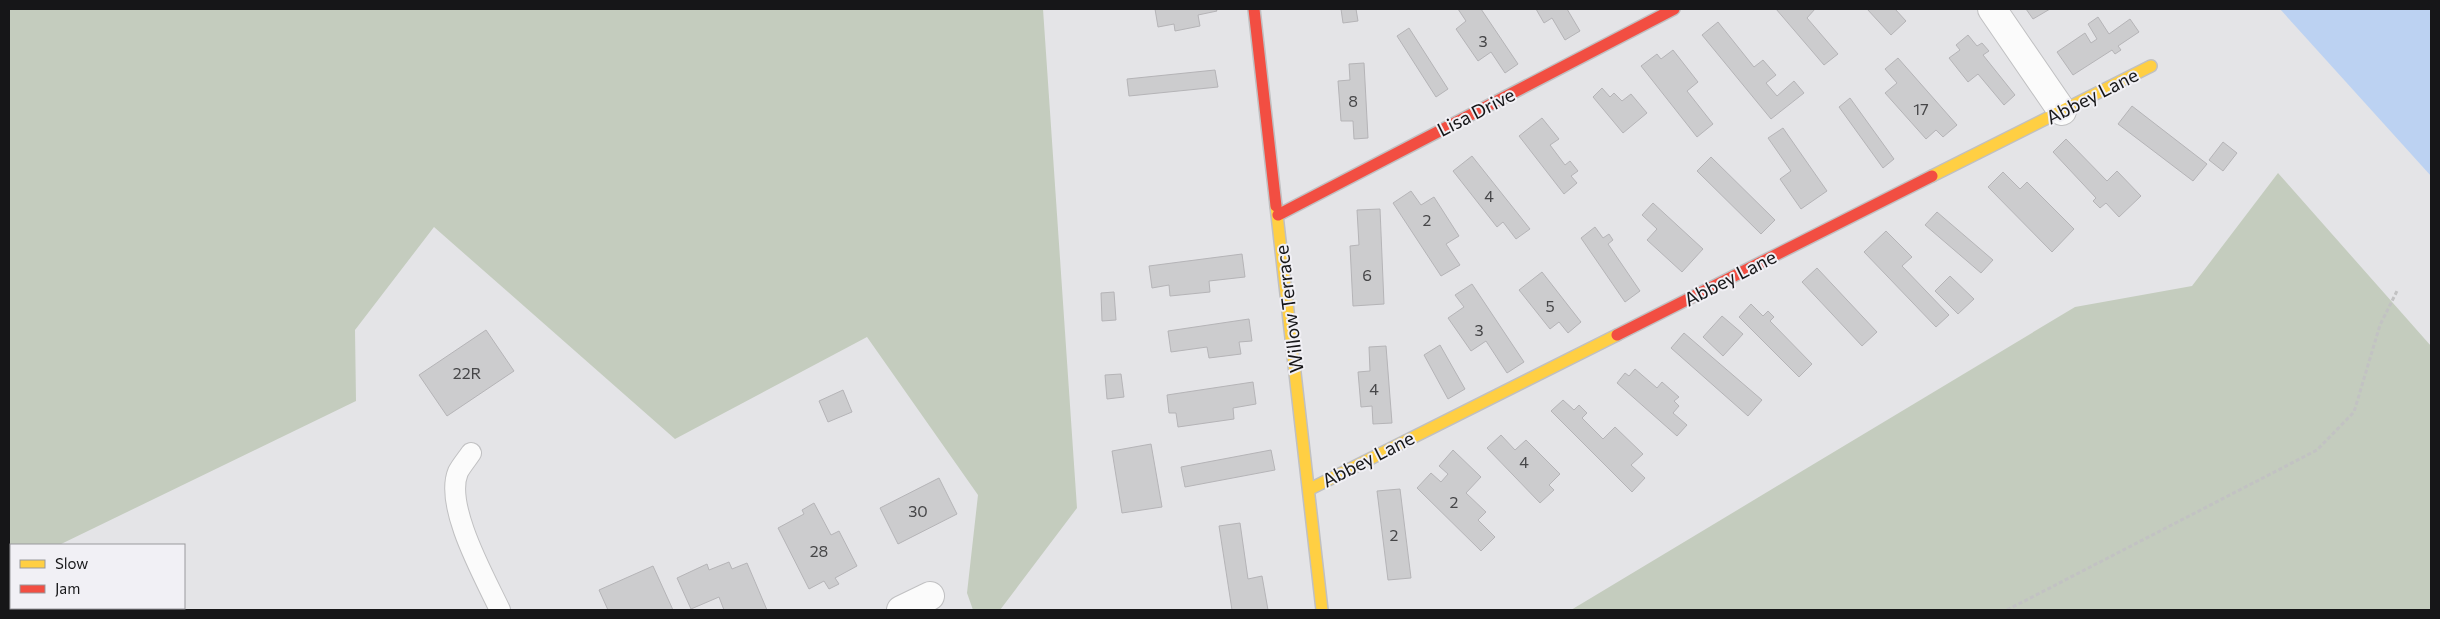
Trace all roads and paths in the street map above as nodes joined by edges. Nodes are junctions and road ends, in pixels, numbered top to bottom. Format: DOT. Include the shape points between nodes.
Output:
graph roads {
  1 [pos="1254,9"];
  2 [pos="1674,9"];
  3 [pos="1992,9"];
  4 [pos="2151,66"];
  5 [pos="2062,111"];
  6 [pos="1278,214"];
  7 [pos="2397,291"];
  8 [pos="471,453"];
  9 [pos="1310,489"];
  10 [pos="930,596"];
  11 [pos="500,610"];
  12 [pos="901,610"];
  13 [pos="1322,610"];
  14 [pos="2007,610"];
  1 -- 6 [label="street, Willow Terrace"];
  2 -- 6 [label="street, Lisa Drive"];
  3 -- 5 [label="street"];
  4 -- 5 [label="street, Abbey Lane"];
  5 -- 9 [label="street, Abbey Lane"];
  6 -- 9 [label="street, Willow Terrace"];
  7 -- 14 [label="path" via="2380,324 2354,412 2317,450"];
  8 -- 11 [label="lane" via="458,473 458,518"];
  9 -- 13 [label="street, Willow Terrace"];
  10 -- 12 [label="street"];
}
